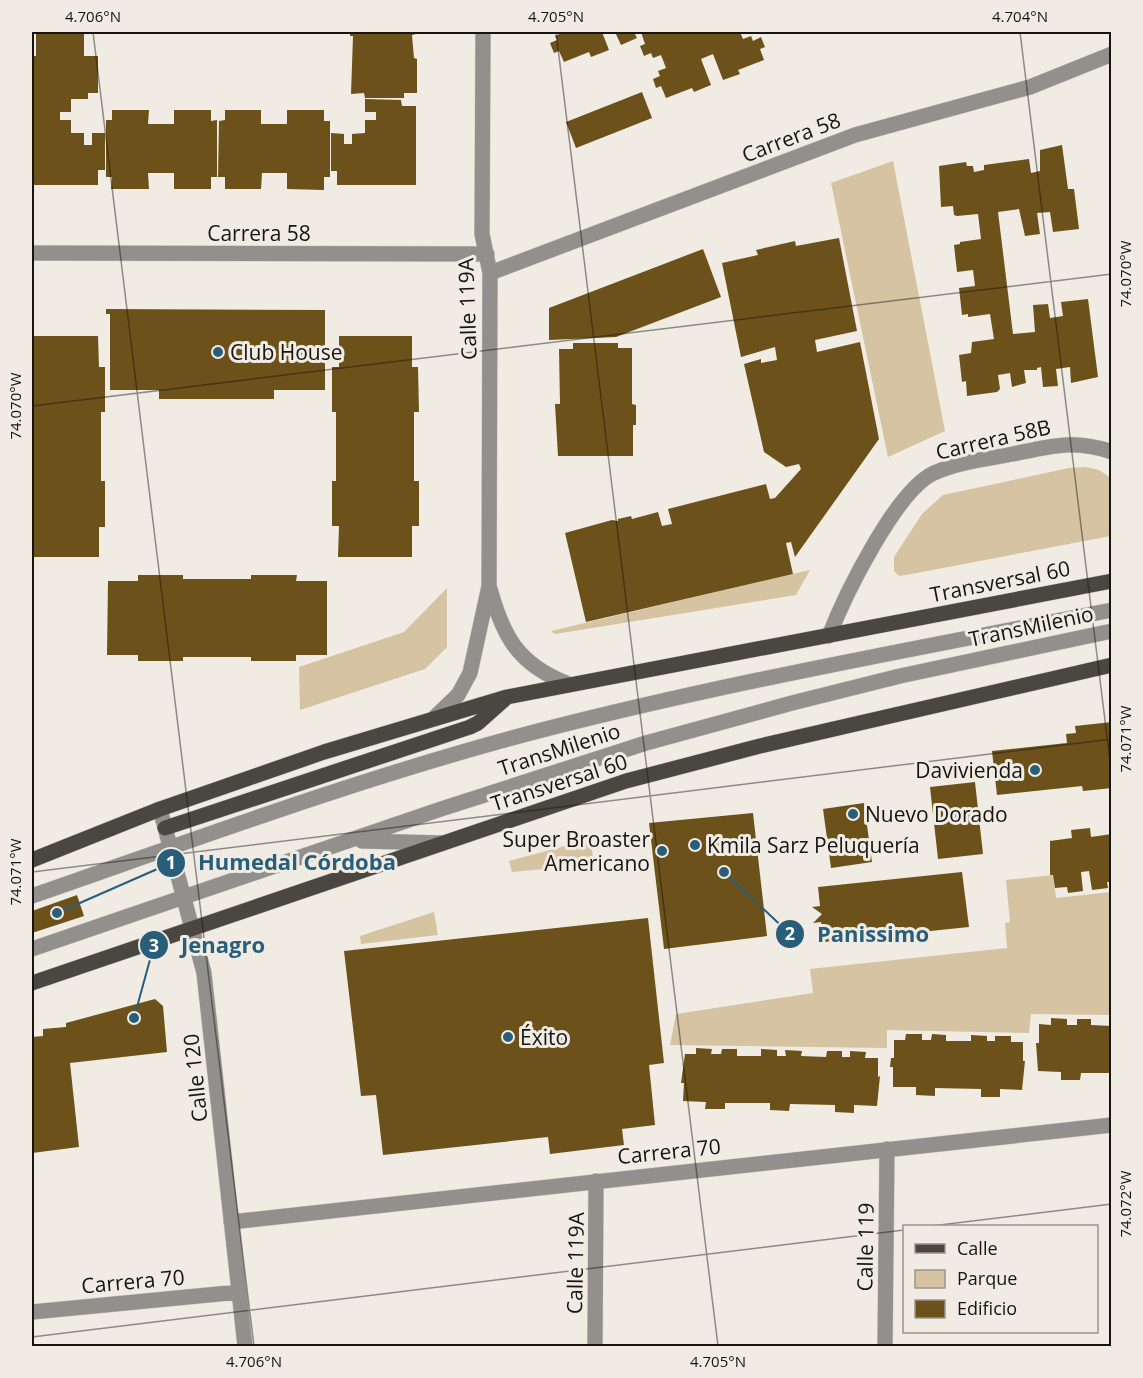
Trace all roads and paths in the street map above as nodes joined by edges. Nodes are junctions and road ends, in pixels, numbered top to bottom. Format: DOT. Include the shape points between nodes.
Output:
graph roads {
  1 [pos="483,32"];
  2 [pos="1112,54"];
  3 [pos="32,253"];
  4 [pos="487,254"];
  5 [pos="490,273"];
  6 [pos="1112,452"];
  7 [pos="1112,581"];
  8 [pos="489,586"];
  9 [pos="1112,610"];
  10 [pos="1112,631"];
  11 [pos="829,636"];
  12 [pos="1112,665"];
  13 [pos="566,683"];
  14 [pos="507,696"];
  15 [pos="435,717"];
  16 [pos="160,809"];
  17 [pos="165,828"];
  18 [pos="350,840"];
  19 [pos="442,843"];
  20 [pos="171,849"];
  21 [pos="32,860"];
  22 [pos="32,896"];
  23 [pos="183,897"];
  24 [pos="192,928"];
  25 [pos="32,949"];
  26 [pos="32,983"];
  27 [pos="1112,1125"];
  28 [pos="887,1149"];
  29 [pos="596,1180"];
  30 [pos="231,1222"];
  31 [pos="239,1292"];
  32 [pos="32,1312"];
  33 [pos="245,1347"];
  34 [pos="595,1347"];
  35 [pos="885,1347"];
  1 -- 4 [label="street, Calle 119A" via="482,234"];
  2 -- 5 [label="street, Carrera 58" via="1030,87 855,135"];
  3 -- 4 [label="street, Carrera 58"];
  4 -- 5 [label="street, Calle 119A"];
  5 -- 8 [label="street, Calle 119A"];
  6 -- 11 [label="street, Carrera 58B" via="1088,444 1060,444 932,474 906,496 887,525 842,600"];
  7 -- 11 [label="main road, Transversal 60"];
  8 -- 13 [label="street, Calle 119A" via="499,620 524,659 542,674"];
  8 -- 15 [label="street, Calle 119A" via="470,673 458,695"];
  9 -- 20 [label="street, TransMilenio" via="572,723 403,770"];
  10 -- 18 [label="street, TransMilenio" via="792,702 646,743"];
  11 -- 13 [label="main road, Transversal 60"];
  12 -- 19 [label="main road, Transversal 60" via="760,746 648,776"];
  13 -- 14 [label="main road, Transversal 60"];
  14 -- 15 [label="main road, Transversal 60"];
  14 -- 17 [label="main road" via="470,727"];
  15 -- 16 [label="main road, Transversal 60"];
  16 -- 17 [label="street, Calle 120"];
  16 -- 21 [label="main road, Transversal 60"];
  17 -- 20 [label="street, Calle 120"];
  18 -- 19 [label="street"];
  18 -- 23 [label="street, TransMilenio"];
  19 -- 24 [label="main road, Transversal 60"];
  20 -- 22 [label="street, TransMilenio"];
  20 -- 23 [label="street, Calle 120"];
  23 -- 24 [label="street, Calle 120"];
  23 -- 25 [label="street, TransMilenio"];
  24 -- 26 [label="main road, Transversal 60"];
  24 -- 30 [label="street, Calle 120" via="204,973"];
  27 -- 28 [label="street, Carrera 70"];
  28 -- 29 [label="street, Carrera 70"];
  28 -- 35 [label="street, Calle 119"];
  29 -- 30 [label="street, Carrera 70"];
  29 -- 34 [label="street, Calle 119A"];
  30 -- 31 [label="street, Calle 120"];
  31 -- 32 [label="street, Carrera 70"];
  31 -- 33 [label="street, Calle 120"];
}
